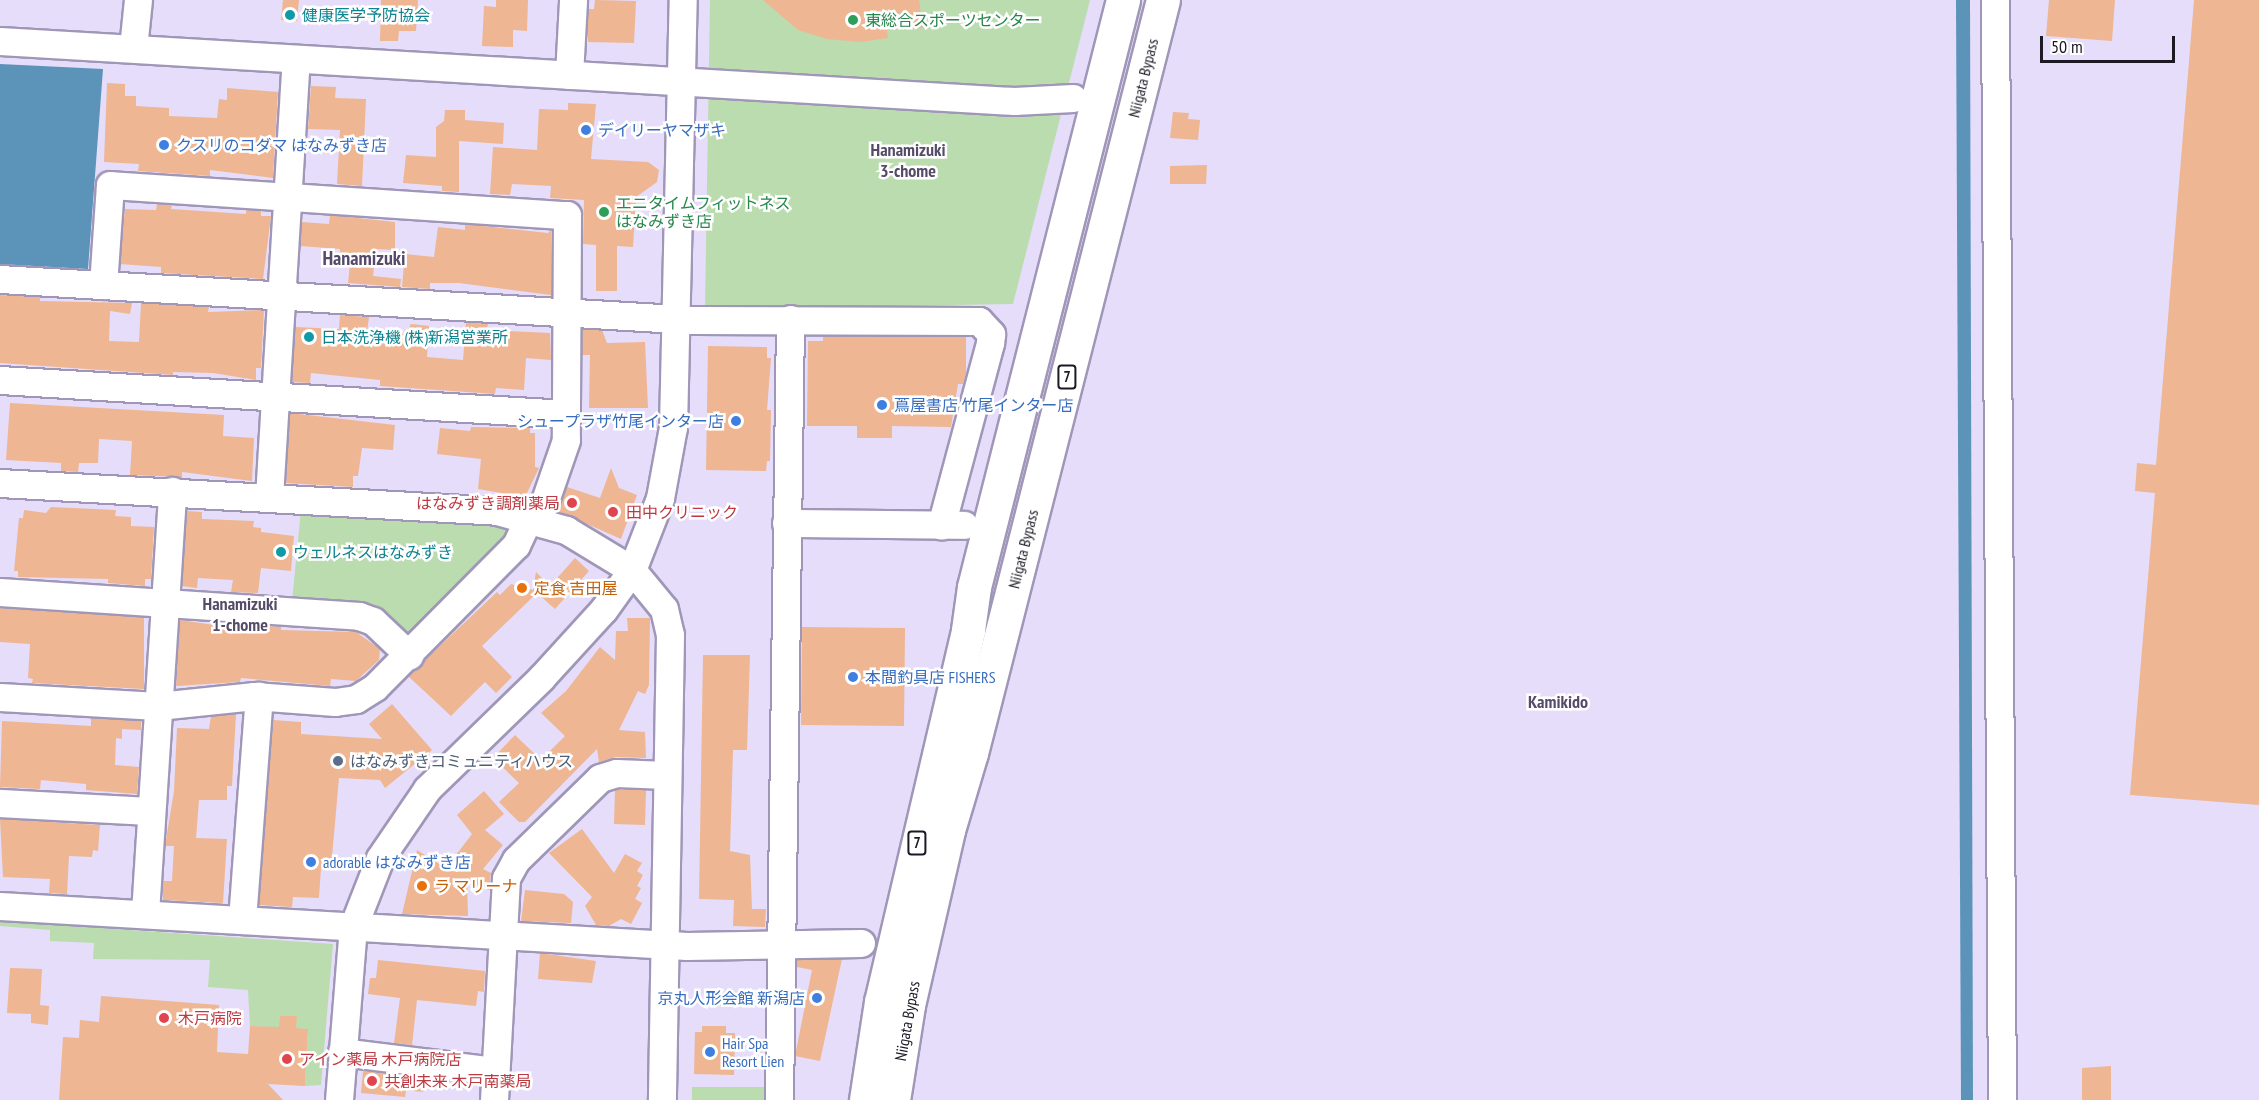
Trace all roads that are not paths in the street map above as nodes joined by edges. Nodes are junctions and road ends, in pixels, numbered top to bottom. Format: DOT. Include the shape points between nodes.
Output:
graph roads {
  1 [pos="138,0"];
  2 [pos="573,0"];
  3 [pos="683,0"];
  4 [pos="1123,0"];
  5 [pos="1163,0"];
  6 [pos="1995,0"];
  7 [pos="0,41"];
  8 [pos="133,48"];
  9 [pos="296,60"];
  10 [pos="569,75"];
  11 [pos="683,82"];
  12 [pos="1073,98"];
  13 [pos="288,196"];
  14 [pos="0,279"];
  15 [pos="103,285"];
  16 [pos="282,296"];
  17 [pos="567,312"];
  18 [pos="676,319"];
  19 [pos="790,319"];
  20 [pos="0,381"];
  21 [pos="276,397"];
  22 [pos="566,414"];
  23 [pos="0,483"];
  24 [pos="172,491"];
  25 [pos="269,497"];
  26 [pos="532,521"];
  27 [pos="786,523"];
  28 [pos="632,570"];
  29 [pos="974,587"];
  30 [pos="0,592"];
  31 [pos="163,604"];
  32 [pos="409,655"];
  33 [pos="259,696"];
  34 [pos="0,697"];
  35 [pos="158,706"];
  36 [pos="971,753"];
  37 [pos="667,775"];
  38 [pos="0,803"];
  39 [pos="150,811"];
  40 [pos="0,906"];
  41 [pos="145,913"];
  42 [pos="242,920"];
  43 [pos="354,927"];
  44 [pos="500,937"];
  45 [pos="780,942"];
  46 [pos="861,943"];
  47 [pos="664,944"];
  48 [pos="342,1052"];
  49 [pos="495,1071"];
  50 [pos="339,1100"];
  51 [pos="494,1100"];
  52 [pos="662,1100"];
  53 [pos="779,1100"];
  54 [pos="847,1100"];
  55 [pos="866,1100"];
  56 [pos="893,1100"];
  57 [pos="911,1100"];
  58 [pos="2002,1100"];
  1 -- 8 [label="street"];
  2 -- 10 [label="street"];
  3 -- 11 [label="street"];
  4 -- 29 [label="highway, Niigata Bypass / 7"];
  5 -- 36 [label="highway, Niigata Bypass / 7"];
  6 -- 58 [label="street"];
  7 -- 8 [label="street"];
  8 -- 9 [label="street"];
  9 -- 10 [label="street"];
  9 -- 13 [label="street"];
  10 -- 11 [label="street"];
  11 -- 12 [label="street" via="1014,101"];
  11 -- 18 [label="street"];
  13 -- 15 [label="street" via="110,185"];
  13 -- 16 [label="street"];
  13 -- 17 [label="street" via="567,215"];
  14 -- 15 [label="street"];
  15 -- 16 [label="street"];
  16 -- 17 [label="street"];
  16 -- 21 [label="street"];
  17 -- 18 [label="street"];
  17 -- 22 [label="street"];
  18 -- 19 [label="street"];
  18 -- 28 [label="street" via="668,463 650,529"];
  19 -- 27 [label="street"];
  19 -- 27 [label="street" via="969,319 985,325 990,343 953,526"];
  20 -- 21 [label="street"];
  21 -- 22 [label="street"];
  21 -- 25 [label="street"];
  22 -- 26 [label="street" via="566,440"];
  23 -- 24 [label="street"];
  24 -- 25 [label="street"];
  24 -- 31 [label="street"];
  25 -- 26 [label="street" via="497,511"];
  26 -- 28 [label="street" via="566,530"];
  26 -- 32 [label="street" via="516,545"];
  27 -- 45 [label="street"];
  28 -- 37 [label="street" via="664,609 670,634"];
  28 -- 43 [label="street" via="576,641 456,759 409,812 380,858"];
  29 -- 54 [label="highway" via="954,627 897,859"];
  29 -- 55 [label="highway, Niigata Bypass / 7" via="968,630 883,990"];
  30 -- 31 [label="street"];
  31 -- 32 [label="street" via="359,616 373,621"];
  31 -- 35 [label="street"];
  32 -- 33 [label="street" via="356,699 335,702"];
  33 -- 35 [label="street"];
  33 -- 42 [label="street"];
  34 -- 35 [label="street"];
  35 -- 39 [label="street"];
  36 -- 56 [label="highway, Niigata Bypass / 7" via="926,925"];
  36 -- 57 [label="highway" via="961,833 925,1000"];
  37 -- 44 [label="street" via="616,773 600,778 516,860 506,878"];
  37 -- 47 [label="street"];
  38 -- 39 [label="street"];
  39 -- 41 [label="street"];
  40 -- 41 [label="street"];
  41 -- 42 [label="street"];
  42 -- 43 [label="street"];
  43 -- 44 [label="street"];
  43 -- 48 [label="street"];
  44 -- 47 [label="street"];
  44 -- 49 [label="street"];
  45 -- 46 [label="street"];
  45 -- 47 [label="street"];
  45 -- 53 [label="street"];
  47 -- 52 [label="street"];
  48 -- 49 [label="street"];
  48 -- 50 [label="street"];
  49 -- 51 [label="street"];
}
